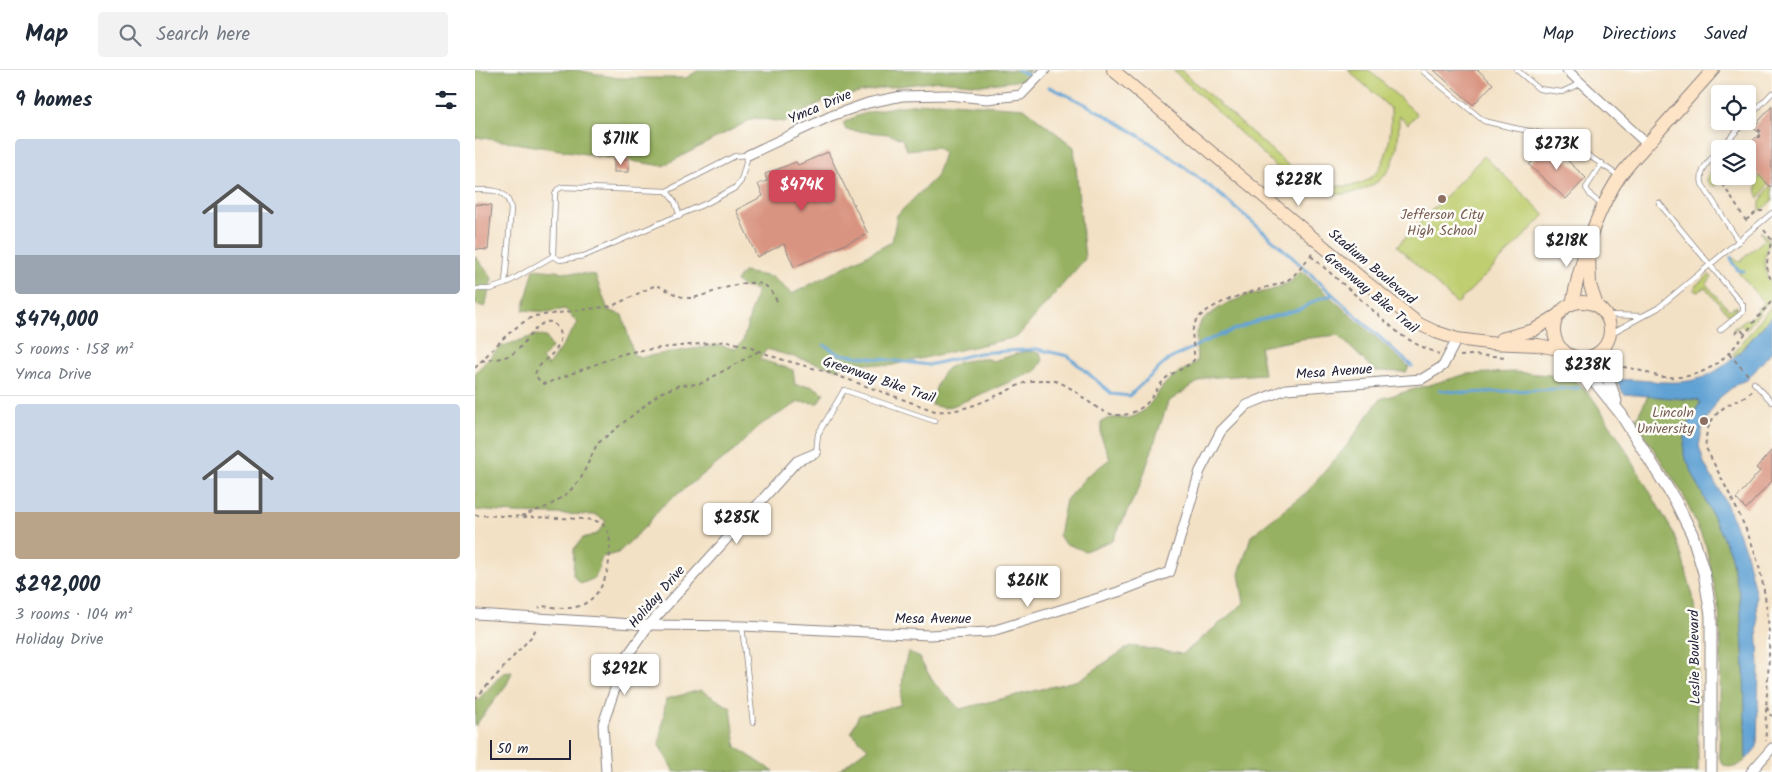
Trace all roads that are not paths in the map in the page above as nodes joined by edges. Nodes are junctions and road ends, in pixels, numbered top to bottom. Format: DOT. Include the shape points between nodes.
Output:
graph roads {
  1 [pos="1045,70"];
  2 [pos="1113,70"];
  3 [pos="1517,70"];
  4 [pos="1567,70"];
  5 [pos="1713,70"];
  6 [pos="1424,72"];
  7 [pos="1581,83"];
  8 [pos="1772,93"];
  9 [pos="1756,110"];
  10 [pos="1738,130"];
  11 [pos="1728,140"];
  12 [pos="1647,144"];
  13 [pos="748,154"];
  14 [pos="1711,159"];
  15 [pos="1602,163"];
  16 [pos="1620,176"];
  17 [pos="475,190"];
  18 [pos="667,191"];
  19 [pos="1659,203"];
  20 [pos="1603,206"];
  21 [pos="1772,213"];
  22 [pos="680,216"];
  23 [pos="1590,240"];
  24 [pos="1739,242"];
  25 [pos="553,256"];
  26 [pos="1711,266"];
  27 [pos="505,284"];
  28 [pos="475,289"];
  29 [pos="1572,304"];
  30 [pos="1602,311"];
  31 [pos="1558,315"];
  32 [pos="1643,316"];
  33 [pos="1720,330"];
  34 [pos="1457,339"];
  35 [pos="1607,342"];
  36 [pos="1488,343"];
  37 [pos="1569,353"];
  38 [pos="1754,383"];
  39 [pos="1772,402"];
  40 [pos="1621,414"];
  41 [pos="935,421"];
  42 [pos="816,453"];
  43 [pos="475,614"];
  44 [pos="649,625"];
  45 [pos="742,626"];
  46 [pos="753,723"];
  47 [pos="1769,751"];
  48 [pos="606,772"];
  49 [pos="1711,772"];
  50 [pos="1751,772"];
  1 -- 13 [label="street, Ymca Drive" via="1021,95 987,99 902,96 868,103 831,116"];
  2 -- 34 [label="main road, Stadium Boulevard" via="1403,313 1419,324"];
  3 -- 7 [label="lane" via="1539,89 1562,92"];
  4 -- 7 [label="street"];
  5 -- 12 [label="main road"];
  6 -- 15 [label="lane" via="1484,121 1561,136"];
  7 -- 12 [label="street"];
  8 -- 9 [label="lane"];
  10 -- 11 [label="lane"];
  12 -- 16 [label="main road"];
  13 -- 18 [label="lane" via="735,156"];
  13 -- 22 [label="lane" via="741,181 735,188"];
  14 -- 24 [label="lane" via="1702,169 1702,184"];
  15 -- 16 [label="lane"];
  15 -- 20 [label="lane" via="1586,188"];
  16 -- 20 [label="main road"];
  17 -- 27 [label="lane" via="496,190 509,200"];
  18 -- 22 [label="lane"];
  18 -- 25 [label="lane" via="562,187 555,195"];
  19 -- 26 [label="lane"];
  20 -- 23 [label="main road"];
  21 -- 24 [label="lane"];
  22 -- 25 [label="lane" via="584,256 560,260"];
  23 -- 29 [label="main road"];
  23 -- 30 [label="main road" via="1590,285"];
  24 -- 26 [label="lane"];
  25 -- 27 [label="lane"];
  26 -- 32 [label="lane"];
  26 -- 33 [label="lane" via="1744,308"];
  27 -- 28 [label="lane"];
  29 -- 30 [label="main road" via="1589,303"];
  29 -- 31 [label="main road"];
  30 -- 32 [label="lane"];
  30 -- 35 [label="main road" via="1610,328"];
  31 -- 36 [label="main road, Stadium Boulevard" via="1534,330"];
  31 -- 37 [label="main road" via="1555,324 1557,342"];
  32 -- 35 [label="lane" via="1617,330"];
  34 -- 36 [label="main road, Stadium Boulevard"];
  34 -- 45 [label="street, Mesa Avenue" via="1443,366 1421,379 1286,389 1247,405 1221,431 1200,471 1170,572 1118,592 989,632 929,635"];
  35 -- 37 [label="main road" via="1589,356"];
  35 -- 40 [label="street, Leslie Boulevard" via="1605,370"];
  36 -- 37 [label="main road, Stadium Boulevard" via="1538,344"];
  37 -- 40 [label="street, Leslie Boulevard"];
  38 -- 39 [label="lane"];
  40 -- 49 [label="street, Leslie Boulevard" via="1676,502 1692,534 1704,573 1711,615"];
  41 -- 42 [label="lane" via="844,390 819,434"];
  42 -- 44 [label="street, Holiday Drive" via="797,461"];
  43 -- 44 [label="street, Mesa Avenue"];
  44 -- 45 [label="street, Mesa Avenue"];
  44 -- 48 [label="street, Holiday Drive" via="625,659 603,724"];
  45 -- 46 [label="lane"];
  47 -- 50 [label="street"];
}
